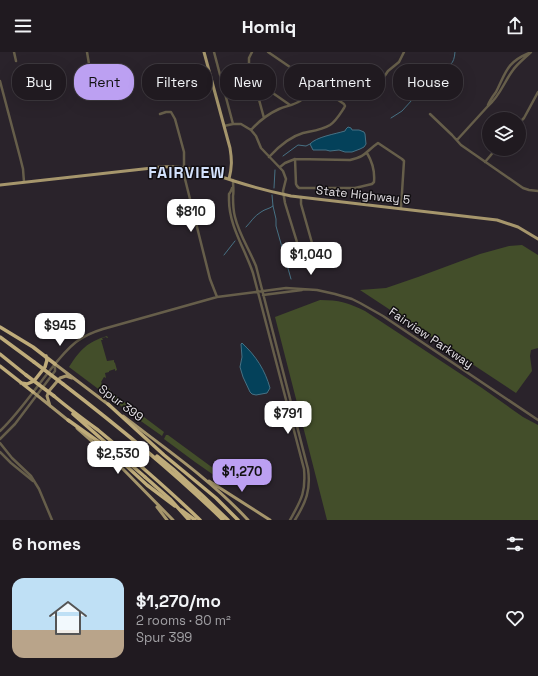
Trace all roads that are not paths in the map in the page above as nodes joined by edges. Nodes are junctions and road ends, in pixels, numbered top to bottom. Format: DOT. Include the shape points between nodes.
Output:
graph roads {
  1 [pos="14,52"];
  2 [pos="87,52"];
  3 [pos="204,52"];
  4 [pos="214,52"];
  5 [pos="252,52"];
  6 [pos="268,52"];
  7 [pos="404,52"];
  8 [pos="531,52"];
  9 [pos="16,61"];
  10 [pos="89,64"];
  11 [pos="249,64"];
  12 [pos="286,64"];
  13 [pos="385,76"];
  14 [pos="0,81"];
  15 [pos="538,92"];
  16 [pos="276,95"];
  17 [pos="259,100"];
  18 [pos="300,100"];
  19 [pos="338,100"];
  20 [pos="290,105"];
  21 [pos="488,106"];
  22 [pos="160,114"];
  23 [pos="430,114"];
  24 [pos="526,114"];
  25 [pos="264,118"];
  26 [pos="234,124"];
  27 [pos="224,126"];
  28 [pos="251,130"];
  29 [pos="456,140"];
  30 [pos="367,153"];
  31 [pos="490,156"];
  32 [pos="269,157"];
  33 [pos="295,160"];
  34 [pos="485,162"];
  35 [pos="184,167"];
  36 [pos="280,167"];
  37 [pos="229,179"];
  38 [pos="233,180"];
  39 [pos="24,182"];
  40 [pos="0,185"];
  41 [pos="232,188"];
  42 [pos="538,191"];
  43 [pos="283,194"];
  44 [pos="301,197"];
  45 [pos="401,208"];
  46 [pos="538,239"];
  47 [pos="244,240"];
  48 [pos="240,241"];
  49 [pos="306,290"];
  50 [pos="258,291"];
  51 [pos="262,291"];
  52 [pos="263,295"];
  53 [pos="217,297"];
  54 [pos="0,327"];
  55 [pos="0,337"];
  56 [pos="274,338"];
  57 [pos="270,339"];
  58 [pos="0,354"];
  59 [pos="46,356"];
  60 [pos="55,364"];
  61 [pos="0,366"];
  62 [pos="74,378"];
  63 [pos="21,383"];
  64 [pos="33,392"];
  65 [pos="37,395"];
  66 [pos="290,399"];
  67 [pos="286,400"];
  68 [pos="61,402"];
  69 [pos="108,404"];
  70 [pos="51,407"];
  71 [pos="68,420"];
  72 [pos="538,420"];
  73 [pos="0,431"];
  74 [pos="0,439"];
  75 [pos="0,443"];
  76 [pos="148,451"];
  77 [pos="0,452"];
  78 [pos="304,469"];
  79 [pos="308,469"];
  80 [pos="199,474"];
  81 [pos="34,481"];
  82 [pos="148,496"];
  83 [pos="52,520"];
  84 [pos="167,520"];
  85 [pos="173,520"];
  86 [pos="189,520"];
  87 [pos="195,520"];
  88 [pos="200,520"];
  89 [pos="223,520"];
  90 [pos="228,520"];
  91 [pos="238,520"];
  92 [pos="248,520"];
  93 [pos="270,520"];
  94 [pos="290,520"];
  95 [pos="295,520"];
  1 -- 9 [label="street"];
  2 -- 10 [label="street"];
  3 -- 27 [label="main road"];
  4 -- 26 [label="street"];
  5 -- 11 [label="street"];
  6 -- 12 [label="street"];
  7 -- 13 [label="street" via="399,62"];
  8 -- 21 [label="street" via="513,69 501,91"];
  8 -- 21 [label="street" via="509,67"];
  14 -- 39 [label="street" via="23,169"];
  15 -- 24 [label="street"];
  16 -- 20 [label="street"];
  17 -- 25 [label="street"];
  18 -- 20 [label="street"];
  19 -- 32 [label="street" via="345,106 334,122 324,128 293,137 279,146"];
  20 -- 25 [label="street"];
  21 -- 29 [label="street"];
  22 -- 35 [label="street" via="173,114 184,152"];
  23 -- 29 [label="street"];
  25 -- 28 [label="street"];
  26 -- 27 [label="street"];
  26 -- 28 [label="street"];
  27 -- 37 [label="main road" via="232,160"];
  28 -- 32 [label="street"];
  29 -- 34 [label="street"];
  30 -- 33 [label="street" via="350,160"];
  30 -- 33 [label="street" via="374,169 374,182 355,188 299,188"];
  30 -- 45 [label="street" via="378,143 404,161"];
  31 -- 34 [label="street"];
  32 -- 36 [label="street"];
  33 -- 36 [label="street"];
  34 -- 42 [label="street" via="522,188"];
  35 -- 37 [label="main road, State Highway 5"];
  35 -- 39 [label="main road, State Highway 5" via="170,166"];
  35 -- 53 [label="street" via="184,176 210,279"];
  36 -- 43 [label="street" via="286,179"];
  37 -- 38 [label="main road, State Highway 5"];
  38 -- 41 [label="street"];
  38 -- 43 [label="main road, State Highway 5"];
  39 -- 40 [label="main road, State Highway 5"];
  41 -- 47 [label="street" via="233,211"];
  41 -- 48 [label="street" via="229,194 230,211"];
  43 -- 44 [label="main road, State Highway 5"];
  43 -- 44 [label="street" via="304,264 311,269 320,265 320,261 312,243"];
  44 -- 45 [label="main road, State Highway 5"];
  45 -- 46 [label="main road, State Highway 5" via="497,220 518,227"];
  47 -- 48 [label="street"];
  47 -- 51 [label="street" via="256,266"];
  48 -- 50 [label="street" via="250,262"];
  49 -- 51 [label="street, Fairview Parkway" via="286,288"];
  49 -- 52 [label="street, Fairview Parkway"];
  49 -- 72 [label="street, Fairview Parkway" via="335,294 368,307"];
  50 -- 51 [label="street, Fairview Parkway"];
  50 -- 52 [label="street"];
  50 -- 53 [label="street, Fairview Parkway"];
  50 -- 57 [label="street"];
  51 -- 52 [label="street"];
  52 -- 56 [label="street"];
  53 -- 60 [label="street, Fairview Parkway" via="95,332 73,344"];
  54 -- 59 [label="highway"];
  55 -- 76 [label="highway, bridge"];
  56 -- 57 [label="street"];
  56 -- 66 [label="street"];
  57 -- 67 [label="street"];
  58 -- 68 [label="highway, bridge"];
  59 -- 60 [label="highway"];
  59 -- 63 [label="highway" via="45,367 34,381"];
  60 -- 62 [label="main road, Spur 399"];
  60 -- 64 [label="street, Fairview Parkway"];
  60 -- 65 [label="street" via="55,372"];
  61 -- 63 [label="highway"];
  62 -- 69 [label="main road, Spur 399"];
  62 -- 70 [label="main road" via="63,376 56,382 47,396"];
  63 -- 64 [label="highway"];
  64 -- 65 [label="main road"];
  64 -- 73 [label="street, Fairview Parkway"];
  65 -- 70 [label="main road"];
  65 -- 74 [label="street" via="12,428"];
  66 -- 67 [label="street"];
  66 -- 79 [label="street"];
  67 -- 78 [label="street"];
  68 -- 86 [label="highway, bridge" via="170,499"];
  68 -- 88 [label="highway" via="135,461"];
  69 -- 80 [label="main road, Spur 399"];
  69 -- 91 [label="highway"];
  70 -- 71 [label="main road"];
  71 -- 82 [label="main road" via="119,465"];
  71 -- 87 [label="highway" via="106,447 153,490"];
  75 -- 81 [label="street"];
  76 -- 89 [label="highway"];
  76 -- 90 [label="highway" via="173,469"];
  77 -- 81 [label="street"];
  78 -- 79 [label="street"];
  78 -- 94 [label="street" via="303,494"];
  79 -- 95 [label="street" via="308,491"];
  80 -- 92 [label="main road, Spur 399"];
  80 -- 93 [label="main road"];
  81 -- 83 [label="street"];
  82 -- 84 [label="main road"];
  82 -- 85 [label="main road"];
}
